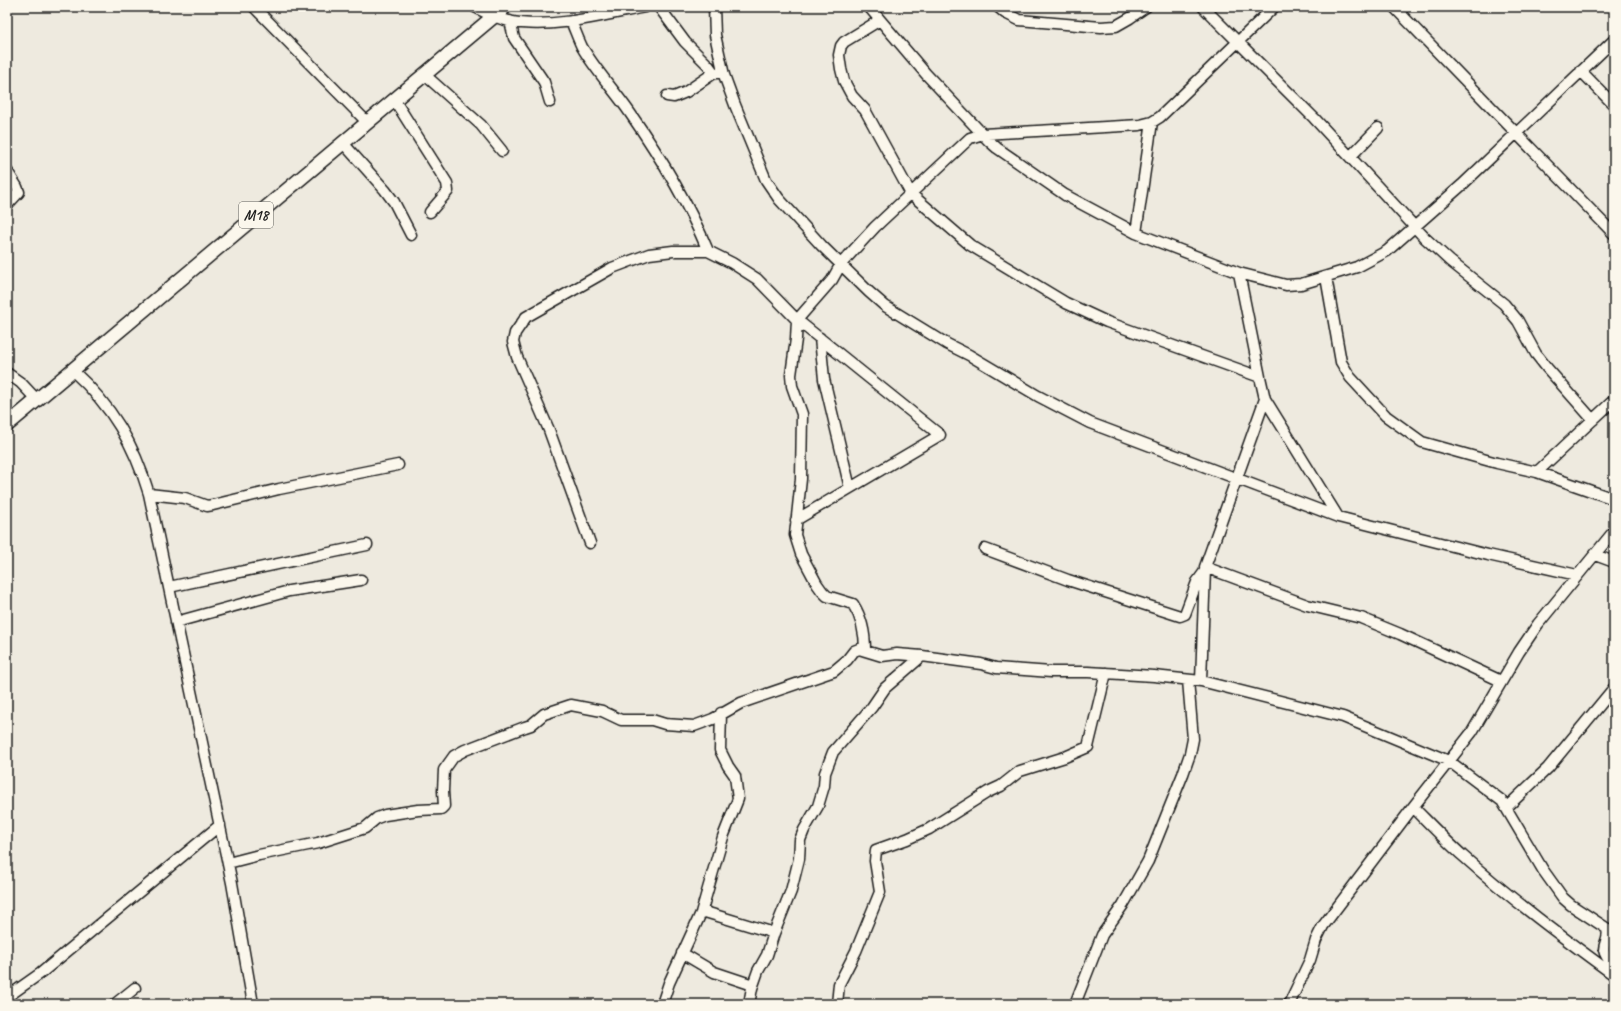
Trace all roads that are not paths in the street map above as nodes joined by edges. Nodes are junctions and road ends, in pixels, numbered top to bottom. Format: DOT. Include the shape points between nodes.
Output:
graph roads {
  1 [pos="254,7"];
  2 [pos="475,7"];
  3 [pos="505,7"];
  4 [pos="645,7"];
  5 [pos="659,7"];
  6 [pos="714,7"];
  7 [pos="869,7"];
  8 [pos="1146,7"];
  9 [pos="1202,7"];
  10 [pos="1274,7"];
  11 [pos="1394,7"];
  12 [pos="1004,9"];
  13 [pos="494,16"];
  14 [pos="880,20"];
  15 [pos="510,21"];
  16 [pos="571,21"];
  17 [pos="1614,40"];
  18 [pos="1237,42"];
  19 [pos="1581,71"];
  20 [pos="719,73"];
  21 [pos="425,75"];
  22 [pos="668,96"];
  23 [pos="395,100"];
  24 [pos="550,102"];
  25 [pos="1614,105"];
  26 [pos="1152,122"];
  27 [pos="368,123"];
  28 [pos="1378,128"];
  29 [pos="983,134"];
  30 [pos="1517,134"];
  31 [pos="343,143"];
  32 [pos="502,151"];
  33 [pos="1350,157"];
  34 [pos="7,171"];
  35 [pos="911,194"];
  36 [pos="7,205"];
  37 [pos="430,212"];
  38 [pos="1415,226"];
  39 [pos="1136,233"];
  40 [pos="1614,234"];
  41 [pos="411,235"];
  42 [pos="708,251"];
  43 [pos="841,264"];
  44 [pos="1239,273"];
  45 [pos="1326,277"];
  46 [pos="798,320"];
  47 [pos="820,338"];
  48 [pos="73,371"];
  49 [pos="7,373"];
  50 [pos="1260,377"];
  51 [pos="36,399"];
  52 [pos="1265,399"];
  53 [pos="1614,400"];
  54 [pos="1593,420"];
  55 [pos="7,424"];
  56 [pos="398,465"];
  57 [pos="1537,472"];
  58 [pos="1237,480"];
  59 [pos="850,488"];
  60 [pos="148,494"];
  61 [pos="1614,499"];
  62 [pos="1338,517"];
  63 [pos="796,520"];
  64 [pos="1614,531"];
  65 [pos="590,543"];
  66 [pos="367,544"];
  67 [pos="985,548"];
  68 [pos="1594,555"];
  69 [pos="1614,562"];
  70 [pos="1205,569"];
  71 [pos="1577,575"];
  72 [pos="361,580"];
  73 [pos="169,587"];
  74 [pos="176,622"];
  75 [pos="865,650"];
  76 [pos="922,656"];
  77 [pos="1106,673"];
  78 [pos="1188,680"];
  79 [pos="1201,681"];
  80 [pos="1501,681"];
  81 [pos="1614,688"];
  82 [pos="721,713"];
  83 [pos="1449,761"];
  84 [pos="1413,807"];
  85 [pos="1507,807"];
  86 [pos="220,825"];
  87 [pos="228,863"];
  88 [pos="701,913"];
  89 [pos="774,933"];
  90 [pos="682,953"];
  91 [pos="1614,967"];
  92 [pos="1614,975"];
  93 [pos="753,985"];
  94 [pos="135,988"];
  95 [pos="7,997"];
  96 [pos="115,1004"];
  97 [pos="254,1004"];
  98 [pos="662,1004"];
  99 [pos="749,1004"];
  100 [pos="837,1004"];
  101 [pos="1075,1004"];
  102 [pos="1289,1004"];
  1 -- 27 [label="street"];
  2 -- 13 [label="street"];
  3 -- 13 [label="main road, M18"];
  4 -- 16 [label="street"];
  5 -- 20 [label="street" via="685,42"];
  6 -- 20 [label="street"];
  7 -- 14 [label="street"];
  8 -- 12 [label="street" via="1116,26 1101,27 1019,20"];
  9 -- 18 [label="street"];
  10 -- 18 [label="street"];
  11 -- 30 [label="street"];
  13 -- 15 [label="street"];
  13 -- 21 [label="main road, M18"];
  14 -- 29 [label="street" via="926,74"];
  14 -- 35 [label="street" via="844,42 839,52 841,69 847,88 865,110"];
  15 -- 16 [label="street" via="531,24"];
  15 -- 24 [label="street" via="514,38 544,82"];
  16 -- 42 [label="street" via="581,46 653,148 701,233"];
  17 -- 19 [label="street"];
  18 -- 26 [label="street"];
  18 -- 33 [label="street"];
  19 -- 25 [label="street"];
  19 -- 30 [label="street"];
  20 -- 22 [label="street" via="686,92 674,97"];
  20 -- 43 [label="street" via="772,189"];
  21 -- 23 [label="main road, M18"];
  21 -- 32 [label="street" via="481,125"];
  23 -- 27 [label="main road, M18"];
  23 -- 37 [label="street" via="447,183 448,191"];
  26 -- 29 [label="street" via="1140,125"];
  26 -- 39 [label="street"];
  27 -- 31 [label="main road, M18"];
  28 -- 33 [label="street"];
  29 -- 35 [label="street" via="970,138"];
  29 -- 39 [label="street" via="997,148 1066,195"];
  30 -- 38 [label="street"];
  30 -- 40 [label="street"];
  31 -- 41 [label="street" via="394,202"];
  31 -- 48 [label="main road, M18"];
  33 -- 38 [label="street"];
  34 -- 36 [label="street" via="18,192"];
  35 -- 43 [label="street" via="875,227"];
  35 -- 50 [label="street" via="970,244 1066,303 1114,325"];
  38 -- 45 [label="street" via="1387,251 1357,267"];
  38 -- 54 [label="street" via="1450,261 1504,304 1518,321 1546,368"];
  39 -- 44 [label="street"];
  42 -- 46 [label="street" via="757,279"];
  42 -- 65 [label="street" via="649,254 612,268 526,317 515,332 512,342 517,357 549,430"];
  43 -- 46 [label="street" via="832,280"];
  43 -- 58 [label="street" via="885,306 1038,396 1090,423"];
  44 -- 45 [label="street" via="1286,285"];
  44 -- 50 [label="street"];
  45 -- 57 [label="street" via="1341,362 1350,377 1386,416 1422,442"];
  46 -- 47 [label="street"];
  46 -- 63 [label="street" via="791,375 792,386 802,414 801,479"];
  47 -- 59 [label="street" via="824,380"];
  47 -- 59 [label="street" via="940,436"];
  48 -- 51 [label="main road, M18"];
  48 -- 60 [label="street" via="96,394 118,423 141,469"];
  49 -- 51 [label="street"];
  50 -- 52 [label="street"];
  51 -- 55 [label="main road, M18"];
  52 -- 58 [label="street"];
  52 -- 62 [label="street"];
  53 -- 54 [label="street"];
  54 -- 57 [label="street"];
  56 -- 60 [label="street" via="207,506 185,498"];
  57 -- 61 [label="street"];
  58 -- 62 [label="street"];
  58 -- 70 [label="street"];
  59 -- 63 [label="street"];
  60 -- 73 [label="street"];
  62 -- 71 [label="street"];
  63 -- 75 [label="street" via="795,535 816,584 827,596 853,604 859,614"];
  64 -- 68 [label="street"];
  66 -- 73 [label="street"];
  67 -- 70 [label="street" via="1068,580 1180,616 1185,614 1196,582"];
  68 -- 69 [label="street"];
  68 -- 71 [label="street"];
  70 -- 79 [label="street"];
  70 -- 80 [label="street" via="1307,605 1361,618"];
  71 -- 80 [label="street" via="1529,636"];
  72 -- 74 [label="street" via="289,591"];
  73 -- 74 [label="street"];
  74 -- 86 [label="street"];
  75 -- 76 [label="street" via="882,656"];
  75 -- 82 [label="street" via="854,651 834,671 741,703"];
  76 -- 77 [label="street" via="996,668"];
  76 -- 89 [label="street" via="885,688 833,752 825,773 818,806 800,840 799,859 791,891"];
  77 -- 78 [label="street"];
  77 -- 100 [label="street" via="1088,747 1020,771 1001,786 929,829 876,850 875,861 880,892 856,951 839,984"];
  78 -- 79 [label="street"];
  78 -- 101 [label="street" via="1192,739 1190,754 1148,861 1102,935"];
  79 -- 83 [label="street" via="1343,717"];
  80 -- 83 [label="street" via="1472,732"];
  81 -- 85 [label="street" via="1548,768"];
  82 -- 87 [label="street" via="703,723 683,726 652,720 622,720 602,711 571,705 544,714 525,727 454,756 444,770 444,806 441,808 385,815 365,828 318,843"];
  82 -- 88 [label="street" via="720,750 735,776 738,799 723,837"];
  83 -- 84 [label="street"];
  83 -- 85 [label="street" via="1499,798"];
  84 -- 92 [label="street" via="1454,848 1514,900"];
  84 -- 102 [label="street" via="1323,926"];
  85 -- 91 [label="street" via="1543,870 1566,902 1608,931 1604,953"];
  86 -- 87 [label="street"];
  86 -- 95 [label="street" via="41,973"];
  87 -- 97 [label="street"];
  88 -- 89 [label="street" via="705,912"];
  88 -- 90 [label="street"];
  89 -- 93 [label="street"];
  90 -- 93 [label="street" via="714,972"];
  90 -- 98 [label="street"];
  93 -- 99 [label="street"];
  94 -- 96 [label="street"];
}
